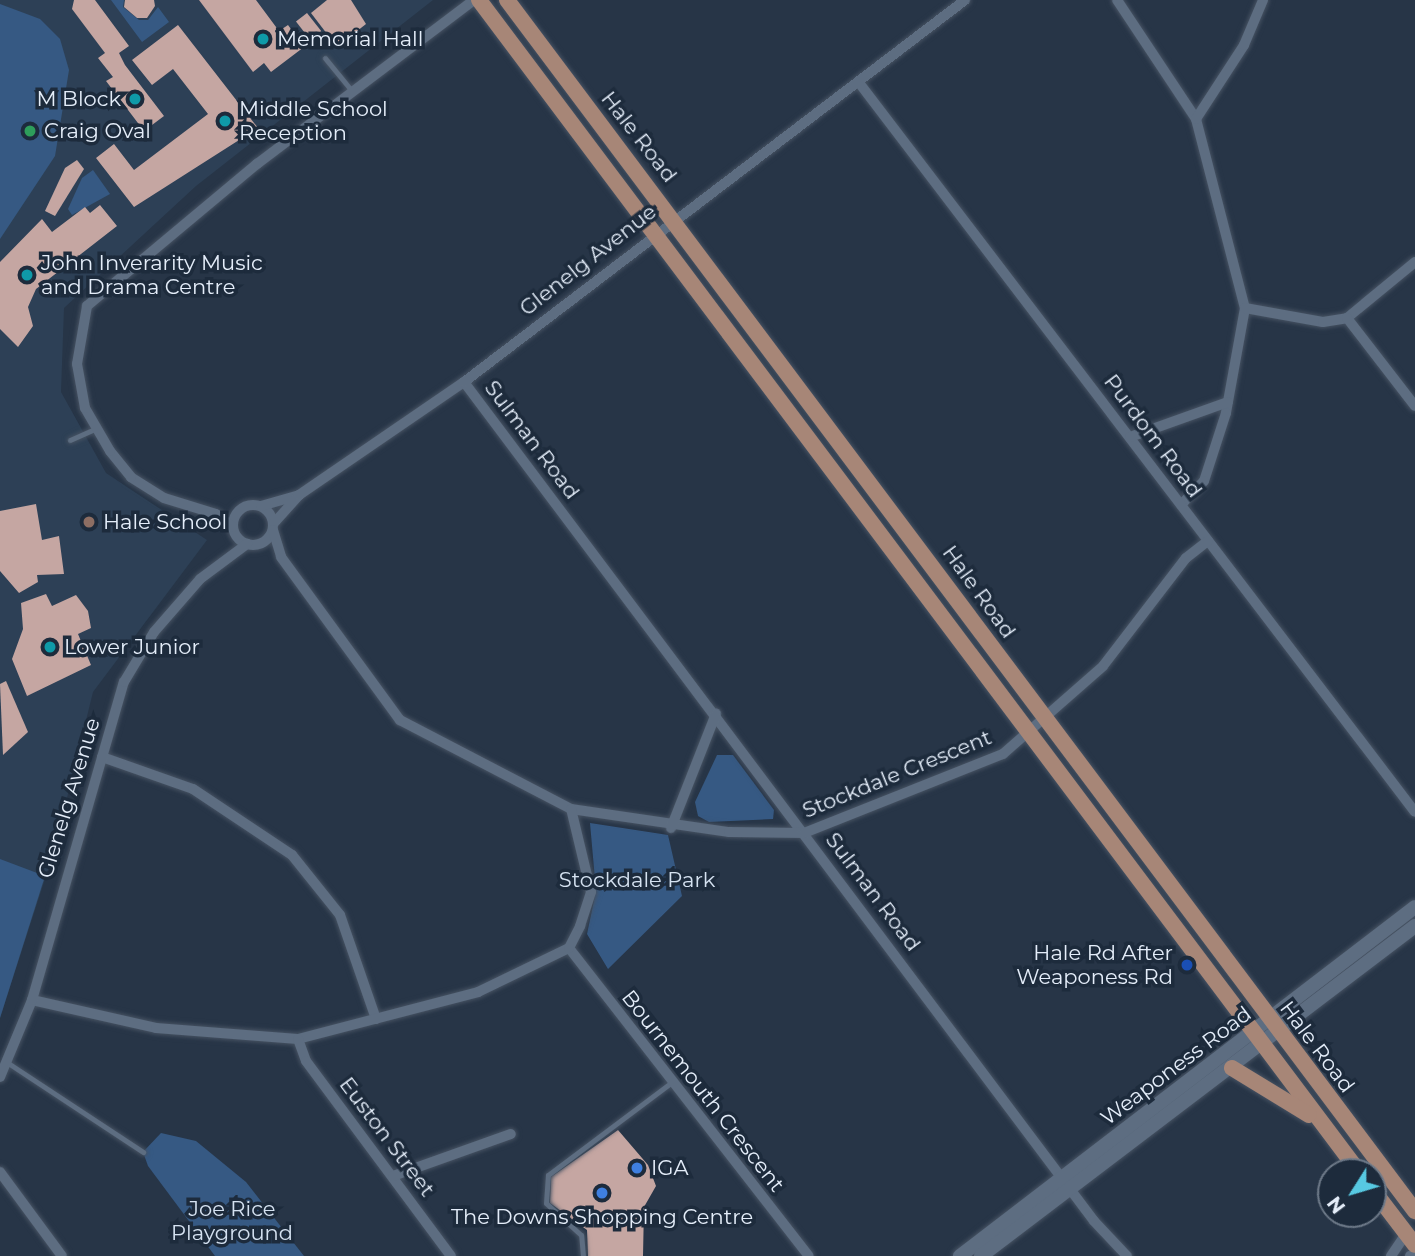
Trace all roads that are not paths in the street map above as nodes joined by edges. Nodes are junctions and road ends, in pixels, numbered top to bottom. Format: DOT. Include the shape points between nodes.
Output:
graph roads {
  1 [pos="477,0"];
  2 [pos="507,0"];
  3 [pos="965,0"];
  4 [pos="1117,0"];
  5 [pos="1263,0"];
  6 [pos="325,58"];
  7 [pos="860,84"];
  8 [pos="352,92"];
  9 [pos="1196,119"];
  10 [pos="675,217"];
  11 [pos="652,234"];
  12 [pos="1415,262"];
  13 [pos="1245,308"];
  14 [pos="1347,318"];
  15 [pos="464,382"];
  16 [pos="1228,402"];
  17 [pos="1415,406"];
  18 [pos="96,428"];
  19 [pos="1129,438"];
  20 [pos="70,440"];
  21 [pos="299,495"];
  22 [pos="1181,505"];
  23 [pos="261,506"];
  24 [pos="240,509"];
  25 [pos="216,514"];
  26 [pos="273,527"];
  27 [pos="234,528"];
  28 [pos="1208,541"];
  29 [pos="261,543"];
  30 [pos="247,544"];
  31 [pos="223,556"];
  32 [pos="281,556"];
  33 [pos="716,715"];
  34 [pos="1046,719"];
  35 [pos="1027,735"];
  36 [pos="102,757"];
  37 [pos="571,809"];
  38 [pos="1415,812"];
  39 [pos="671,828"];
  40 [pos="804,833"];
  41 [pos="1415,907"];
  42 [pos="1415,926"];
  43 [pos="569,948"];
  44 [pos="32,1000"];
  45 [pos="376,1019"];
  46 [pos="1275,1026"];
  47 [pos="298,1039"];
  48 [pos="1258,1039"];
  49 [pos="8,1063"];
  50 [pos="1233,1068"];
  51 [pos="0,1077"];
  52 [pos="672,1082"];
  53 [pos="510,1134"];
  54 [pos="143,1152"];
  55 [pos="1347,1158"];
  56 [pos="1348,1158"];
  57 [pos="0,1172"];
  58 [pos="393,1176"];
  59 [pos="1068,1182"];
  60 [pos="1387,1208"];
  61 [pos="1413,1208"];
  62 [pos="1395,1218"];
  63 [pos="1411,1240"];
  64 [pos="1415,1254"];
  65 [pos="62,1256"];
  66 [pos="451,1256"];
  67 [pos="583,1256"];
  68 [pos="809,1256"];
  69 [pos="960,1256"];
  70 [pos="981,1256"];
  71 [pos="1127,1256"];
  72 [pos="1391,1256"];
  73 [pos="1410,1256"];
  1 -- 8 [label="street"];
  1 -- 11 [label="main road, Hale Road"];
  2 -- 10 [label="main road, Hale Road"];
  3 -- 7 [label="street, Glenelg Avenue"];
  4 -- 9 [label="street"];
  5 -- 9 [label="street" via="1244,45"];
  6 -- 8 [label="lane"];
  7 -- 10 [label="street, Glenelg Avenue"];
  7 -- 19 [label="street, Purdom Road"];
  8 -- 18 [label="street" via="87,306 77,364 85,408"];
  9 -- 13 [label="street"];
  10 -- 11 [label="street, Glenelg Avenue"];
  10 -- 34 [label="main road, Hale Road"];
  11 -- 15 [label="street, Glenelg Avenue"];
  11 -- 35 [label="main road, Hale Road"];
  12 -- 14 [label="street"];
  13 -- 14 [label="street" via="1322,321"];
  13 -- 16 [label="street"];
  14 -- 17 [label="street"];
  15 -- 21 [label="street, Glenelg Avenue"];
  15 -- 33 [label="street, Sulman Road"];
  16 -- 19 [label="street"];
  16 -- 22 [label="street" via="1204,481"];
  18 -- 20 [label="lane"];
  18 -- 25 [label="street" via="131,477 164,498"];
  19 -- 22 [label="street, Purdom Road"];
  21 -- 23 [label="street, Glenelg Avenue"];
  21 -- 26 [label="street, Glenelg Avenue"];
  22 -- 28 [label="street, Purdom Road"];
  23 -- 24 [label="street, Glenelg Avenue"];
  23 -- 26 [label="street"];
  24 -- 25 [label="street"];
  24 -- 27 [label="street, Glenelg Avenue"];
  25 -- 27 [label="street"];
  26 -- 29 [label="street, Glenelg Avenue"];
  26 -- 32 [label="street, Stockdale Crescent"];
  27 -- 30 [label="street"];
  27 -- 31 [label="street, Glenelg Avenue"];
  28 -- 34 [label="street, Stockdale Crescent" via="1185,558 1103,666"];
  28 -- 38 [label="street, Purdom Road"];
  29 -- 30 [label="street, Glenelg Avenue"];
  29 -- 32 [label="street, Stockdale Crescent"];
  30 -- 31 [label="street, Glenelg Avenue"];
  31 -- 36 [label="street, Glenelg Avenue" via="154,632 124,681"];
  32 -- 37 [label="street, Stockdale Crescent" via="400,720"];
  33 -- 39 [label="street"];
  33 -- 40 [label="street, Sulman Road"];
  34 -- 35 [label="street, Stockdale Crescent"];
  34 -- 46 [label="main road, Hale Road"];
  35 -- 40 [label="street, Stockdale Crescent" via="1003,754 951,778"];
  35 -- 48 [label="main road, Hale Road"];
  36 -- 44 [label="street, Glenelg Avenue"];
  36 -- 45 [label="street" via="193,789 292,855 340,915"];
  37 -- 39 [label="street, Stockdale Crescent"];
  37 -- 43 [label="street" via="591,892"];
  39 -- 40 [label="street, Stockdale Crescent"];
  40 -- 59 [label="street, Sulman Road"];
  41 -- 46 [label="main road, Weaponess Road"];
  42 -- 46 [label="main road, Weaponess Road"];
  43 -- 45 [label="street" via="478,992"];
  43 -- 52 [label="street, Bournemouth Crescent"];
  44 -- 47 [label="street" via="156,1028"];
  44 -- 49 [label="street, Glenelg Avenue"];
  45 -- 47 [label="street"];
  46 -- 48 [label="main road, Weaponess Road"];
  46 -- 61 [label="main road, Hale Road"];
  47 -- 58 [label="street, Euston Street" via="306,1061"];
  48 -- 50 [label="main road, Weaponess Road"];
  48 -- 56 [label="main road, Hale Road"];
  48 -- 59 [label="main road, Weaponess Road"];
  49 -- 51 [label="street, Glenelg Avenue"];
  49 -- 54 [label="lane"];
  50 -- 55 [label="main road" via="1257,1077 1316,1120"];
  50 -- 59 [label="main road, Weaponess Road"];
  52 -- 67 [label="lane" via="548,1175 546,1203 581,1235"];
  52 -- 68 [label="street, Bournemouth Crescent"];
  53 -- 58 [label="street"];
  57 -- 65 [label="street"];
  58 -- 66 [label="street, Euston Street"];
  59 -- 69 [label="main road, Weaponess Road"];
  59 -- 70 [label="main road, Weaponess Road"];
  59 -- 71 [label="street, Sulman Road"];
  60 -- 62 [label="main road"];
  61 -- 62 [label="main road"];
  62 -- 63 [label="main road"];
  63 -- 72 [label="street"];
  64 -- 73 [label="street"];
}
